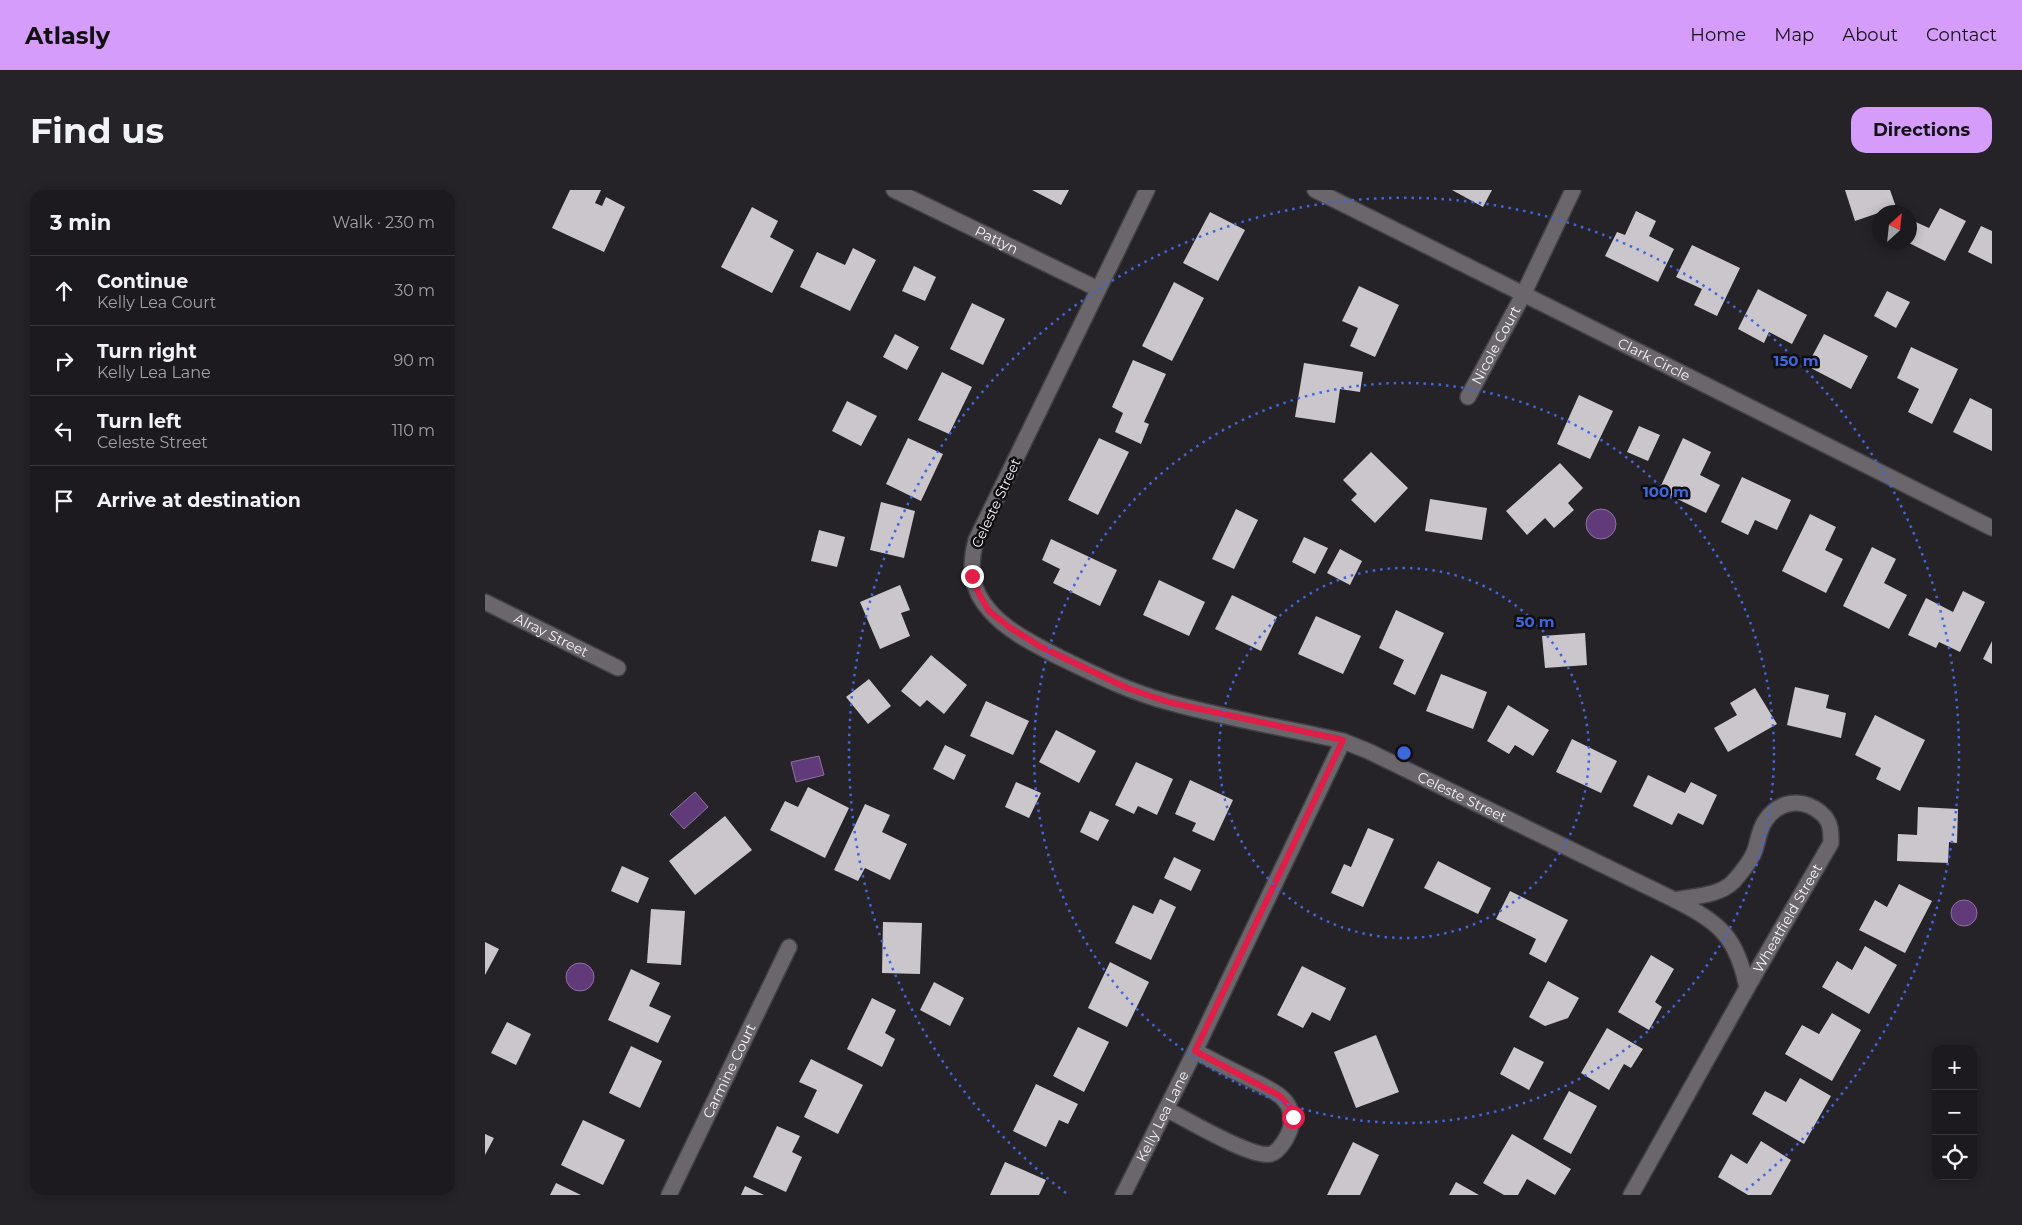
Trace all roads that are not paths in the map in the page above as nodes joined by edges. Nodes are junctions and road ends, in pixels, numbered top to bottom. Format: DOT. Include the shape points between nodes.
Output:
graph roads {
  1 [pos="894,190"];
  2 [pos="1147,190"];
  3 [pos="1315,190"];
  4 [pos="1573,190"];
  5 [pos="1098,288"];
  6 [pos="1523,294"];
  7 [pos="1468,397"];
  8 [pos="1992,528"];
  9 [pos="485,602"];
  10 [pos="618,668"];
  11 [pos="1343,740"];
  12 [pos="1675,900"];
  13 [pos="789,947"];
  14 [pos="1747,988"];
  15 [pos="1195,1051"];
  16 [pos="1166,1109"];
  17 [pos="669,1195"];
  18 [pos="1123,1195"];
  19 [pos="1631,1195"];
  1 -- 5 [label="street, Pattyn"];
  2 -- 5 [label="street, Celeste Street"];
  3 -- 6 [label="street, Clark Circle"];
  4 -- 6 [label="street, Nicole Court"];
  5 -- 11 [label="street, Celeste Street" via="977,540 971,559 972,576 979,594 989,611 1009,627 1041,647 1127,688 1168,702"];
  6 -- 7 [label="street, Nicole Court"];
  6 -- 8 [label="street, Clark Circle"];
  9 -- 10 [label="street, Alray Street"];
  11 -- 12 [label="street, Celeste Street"];
  11 -- 15 [label="street, Kelly Lea Lane"];
  12 -- 14 [label="street, Celeste Street" via="1697,911 1727,937 1740,956"];
  12 -- 14 [label="street, Wheatfield Street" via="1719,890 1732,883 1750,861 1765,822 1774,810 1796,802 1811,806 1822,814 1832,827 1831,843"];
  13 -- 17 [label="street, Carmine Court"];
  14 -- 19 [label="street, Wheatfield Street"];
  15 -- 16 [label="street, Kelly Lea Lane"];
  15 -- 16 [label="street" via="1280,1096 1293,1117 1290,1130 1277,1151 1259,1153"];
  16 -- 18 [label="street, Kelly Lea Lane"];
}
